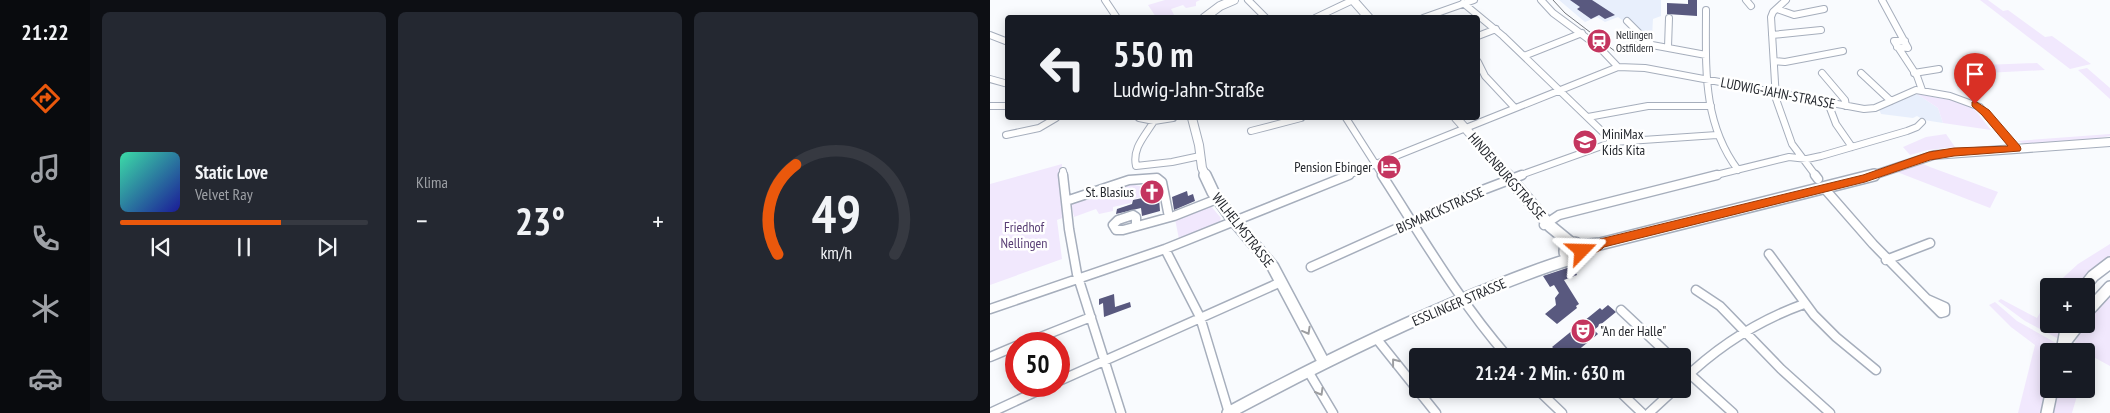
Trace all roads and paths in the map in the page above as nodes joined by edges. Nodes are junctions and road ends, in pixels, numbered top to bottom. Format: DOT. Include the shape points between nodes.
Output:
graph roads {
  1 [pos="1104,0"];
  2 [pos="1234,0"];
  3 [pos="1248,0"];
  4 [pos="1353,0"];
  5 [pos="1446,0"];
  6 [pos="1474,0"];
  7 [pos="1541,0"];
  8 [pos="1746,0"];
  9 [pos="1786,0"];
  10 [pos="1882,0"];
  11 [pos="1463,3"];
  12 [pos="1454,6"];
  13 [pos="1751,6"];
  14 [pos="1777,9"];
  15 [pos="1824,9"];
  16 [pos="1706,10"];
  17 [pos="1115,15"];
  18 [pos="1208,15"];
  19 [pos="1263,15"];
  20 [pos="1321,15"];
  21 [pos="1366,15"];
  22 [pos="1431,15"];
  23 [pos="1478,15"];
  24 [pos="1480,16"];
  25 [pos="1669,18"];
  26 [pos="1627,21"];
  27 [pos="1496,29"];
  28 [pos="1821,30"];
  29 [pos="1582,33"];
  30 [pos="990,35"];
  31 [pos="1480,35"];
  32 [pos="1772,35"];
  33 [pos="1005,41"];
  34 [pos="1668,47"];
  35 [pos="1843,52"];
  36 [pos="1706,55"];
  37 [pos="1524,56"];
  38 [pos="1774,61"];
  39 [pos="1480,66"];
  40 [pos="1618,67"];
  41 [pos="1939,69"];
  42 [pos="1822,72"];
  43 [pos="1861,73"];
  44 [pos="1914,73"];
  45 [pos="990,79"];
  46 [pos="1706,79"];
  47 [pos="1005,83"];
  48 [pos="1560,90"];
  49 [pos="1922,90"];
  50 [pos="1776,92"];
  51 [pos="1891,101"];
  52 [pos="1828,103"];
  53 [pos="990,106"];
  54 [pos="1005,106"];
  55 [pos="1711,106"];
  56 [pos="1846,106"];
  57 [pos="1515,108"];
  58 [pos="1588,117"];
  59 [pos="1052,120"];
  60 [pos="1149,120"];
  61 [pos="1160,120"];
  62 [pos="1193,120"];
  63 [pos="1292,120"];
  64 [pos="1347,120"];
  65 [pos="1458,120"];
  66 [pos="1154,121"];
  67 [pos="1922,122"];
  68 [pos="1465,128"];
  69 [pos="1251,131"];
  70 [pos="1006,135"];
  71 [pos="1717,135"];
  72 [pos="1613,142"];
  73 [pos="2110,142"];
  74 [pos="1852,147"];
  75 [pos="2016,149"];
  76 [pos="1200,156"];
  77 [pos="1800,158"];
  78 [pos="1375,164"];
  79 [pos="1738,170"];
  80 [pos="1063,171"];
  81 [pos="1508,179"];
  82 [pos="1818,179"];
  83 [pos="1824,188"];
  84 [pos="1217,199"];
  85 [pos="1066,201"];
  86 [pos="1169,217"];
  87 [pos="1234,222"];
  88 [pos="1412,222"];
  89 [pos="1546,224"];
  90 [pos="1136,226"];
  91 [pos="1930,243"];
  92 [pos="1165,249"];
  93 [pos="1572,250"];
  94 [pos="1769,254"];
  95 [pos="1886,260"];
  96 [pos="2110,263"];
  97 [pos="1311,268"];
  98 [pos="2091,278"];
  99 [pos="1079,279"];
  100 [pos="1281,282"];
  101 [pos="2110,287"];
  102 [pos="1696,290"];
  103 [pos="1926,299"];
  104 [pos="1462,300"];
  105 [pos="2095,303"];
  106 [pos="1804,304"];
  107 [pos="990,309"];
  108 [pos="1621,310"];
  109 [pos="1200,317"];
  110 [pos="1091,318"];
  111 [pos="1744,330"];
  112 [pos="1054,332"];
  113 [pos="1376,338"];
  114 [pos="1500,348"];
  115 [pos="1661,348"];
  116 [pos="1005,351"];
  117 [pos="990,357"];
  118 [pos="1104,360"];
  119 [pos="1324,363"];
  120 [pos="1691,367"];
  121 [pos="1876,370"];
  122 [pos="1308,371"];
  123 [pos="1691,374"];
  124 [pos="1070,376"];
  125 [pos="1023,397"];
  126 [pos="1546,398"];
  127 [pos="1626,398"];
  128 [pos="1665,398"];
  129 [pos="2050,398"];
  130 [pos="990,412"];
  131 [pos="1118,412"];
  132 [pos="1228,413"];
  133 [pos="1332,413"];
  134 [pos="1436,413"];
  135 [pos="1562,413"];
  136 [pos="1642,413"];
  137 [pos="1649,413"];
  138 [pos="1734,413"];
  139 [pos="1830,413"];
  140 [pos="2046,413"];
  1 -- 17 [label="street"];
  2 -- 18 [label="main road"];
  3 -- 19 [label="street"];
  4 -- 20 [label="street"];
  4 -- 21 [label="main road"];
  5 -- 12 [label="street"];
  6 -- 11 [label="street"];
  7 -- 29 [label="street" via="1565,23"];
  8 -- 13 [label="street"];
  9 -- 14 [label="street"];
  10 -- 44 [label="street" via="1905,41 1894,41 1897,48"];
  11 -- 12 [label="street"];
  11 -- 23 [label="street"];
  12 -- 22 [label="street"];
  14 -- 15 [label="street" via="1794,15"];
  14 -- 32 [label="street" via="1771,15"];
  16 -- 36 [label="street"];
  24 -- 27 [label="street"];
  25 -- 34 [label="street"];
  26 -- 34 [label="street" via="1652,45"];
  27 -- 31 [label="street"];
  27 -- 37 [label="street"];
  28 -- 32 [label="street"];
  29 -- 37 [label="street"];
  29 -- 40 [label="street"];
  30 -- 33 [label="street"];
  32 -- 38 [label="street"];
  34 -- 36 [label="street"];
  35 -- 38 [label="street" via="1786,62"];
  36 -- 46 [label="street"];
  37 -- 48 [label="street"];
  38 -- 50 [label="street"];
  39 -- 57 [label="street" via="1485,76"];
  40 -- 46 [label="street, LUDWIG-JAHN-STRASSE" via="1645,68"];
  40 -- 48 [label="street"];
  41 -- 44 [label="street"];
  42 -- 56 [label="street" via="1845,100"];
  43 -- 51 [label="street"];
  44 -- 49 [label="street"];
  45 -- 47 [label="street"];
  46 -- 50 [label="street, LUDWIG-JAHN-STRASSE"];
  46 -- 55 [label="street"];
  48 -- 57 [label="street"];
  48 -- 58 [label="street"];
  49 -- 51 [label="street, LUDWIG-JAHN-STRASSE"];
  49 -- 75 [label="street" via="1976,104"];
  50 -- 52 [label="street, LUDWIG-JAHN-STRASSE"];
  50 -- 77 [label="street" via="1788,135"];
  51 -- 56 [label="street, LUDWIG-JAHN-STRASSE" via="1871,108"];
  52 -- 56 [label="street, LUDWIG-JAHN-STRASSE"];
  52 -- 74 [label="street" via="1836,124"];
  53 -- 54 [label="street"];
  55 -- 58 [label="street" via="1648,106"];
  55 -- 71 [label="street"];
  57 -- 68 [label="street"];
  58 -- 72 [label="street"];
  59 -- 70 [label="street" via="1038,128"];
  60 -- 66 [label="street"];
  61 -- 66 [label="street"];
  62 -- 76 [label="main road, WILHELMSTRASSE"];
  63 -- 69 [label="street"];
  64 -- 78 [label="street"];
  65 -- 68 [label="main road, HINDENBURGSTRASSE"];
  66 -- 76 [label="street" via="1136,150 1134,161 1137,167"];
  67 -- 74 [label="street" via="1907,131"];
  68 -- 78 [label="street"];
  68 -- 81 [label="main road, HINDENBURGSTRASSE"];
  71 -- 72 [label="street, BISMARCKSTRASSE"];
  71 -- 79 [label="street"];
  72 -- 81 [label="street, BISMARCKSTRASSE"];
  73 -- 75 [label="main road, ESSLINGER STRASSE"];
  74 -- 77 [label="street"];
  75 -- 83 [label="main road, ESSLINGER STRASSE" via="1934,155 1870,177"];
  76 -- 84 [label="main road, WILHELMSTRASSE" via="1202,168"];
  77 -- 79 [label="street" via="1789,157"];
  77 -- 82 [label="street"];
  78 -- 87 [label="street"];
  78 -- 88 [label="street"];
  79 -- 89 [label="street" via="1559,215"];
  80 -- 85 [label="street"];
  81 -- 88 [label="street, BISMARCKSTRASSE"];
  81 -- 89 [label="main road, HINDENBURGSTRASSE"];
  83 -- 93 [label="main road, ESSLINGER STRASSE" via="1597,247"];
  83 -- 95 [label="street"];
  84 -- 86 [label="street"];
  84 -- 87 [label="main road, WILHELMSTRASSE"];
  85 -- 86 [label="street" via="1124,181 1158,178"];
  85 -- 99 [label="street" via="1068,229"];
  86 -- 90 [label="street"];
  87 -- 92 [label="street"];
  87 -- 100 [label="main road, WILHELMSTRASSE" via="1269,262"];
  88 -- 97 [label="street, BISMARCKSTRASSE"];
  88 -- 104 [label="street"];
  89 -- 93 [label="main road, HINDENBURGSTRASSE"];
  91 -- 95 [label="street"];
  92 -- 99 [label="street"];
  92 -- 109 [label="street"];
  93 -- 104 [label="main road, ESSLINGER STRASSE" via="1542,267"];
  94 -- 106 [label="street"];
  95 -- 103 [label="street"];
  96 -- 98 [label="main road"];
  99 -- 107 [label="street"];
  99 -- 110 [label="street"];
  100 -- 109 [label="street"];
  100 -- 119 [label="main road, WILHELMSTRASSE, one-way"];
  101 -- 105 [label="main road"];
  102 -- 111 [label="street" via="1718,305"];
  104 -- 113 [label="main road, ESSLINGER STRASSE"];
  104 -- 114 [label="street"];
  106 -- 111 [label="street"];
  106 -- 121 [label="street" via="1830,332"];
  108 -- 115 [label="street"];
  109 -- 118 [label="street"];
  109 -- 132 [label="street"];
  110 -- 112 [label="street"];
  110 -- 118 [label="street"];
  111 -- 120 [label="street"];
  111 -- 139 [label="street"];
  113 -- 119 [label="main road, ESSLINGER STRASSE"];
  134 -- 113 [label="street, one-way"];
  116 -- 117 [label="street"];
  118 -- 124 [label="street"];
  118 -- 131 [label="street"];
  119 -- 122 [label="main road, ESSLINGER STRASSE"];
  122 -- 132 [label="main road, ESSLINGER STRASSE"];
  122 -- 133 [label="street, one-way"];
  123 -- 138 [label="street"];
  125 -- 130 [label="street"];
  126 -- 135 [label="street"];
  127 -- 136 [label="street"];
  128 -- 137 [label="street"];
  129 -- 140 [label="main road"];
}
